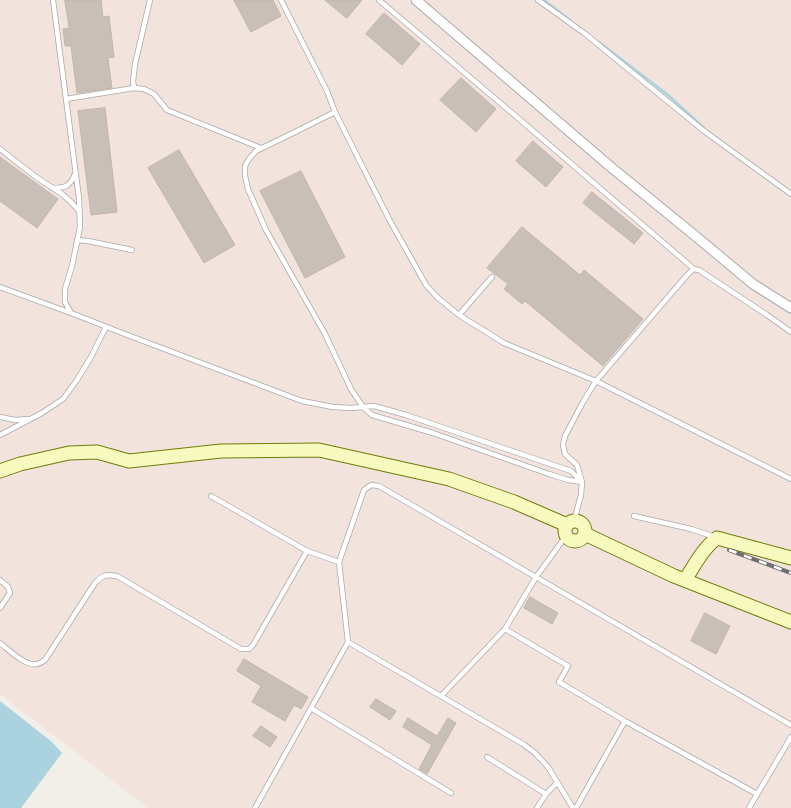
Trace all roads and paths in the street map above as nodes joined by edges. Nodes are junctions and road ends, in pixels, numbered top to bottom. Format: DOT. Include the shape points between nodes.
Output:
graph roads {
  1 [pos="53,0"];
  2 [pos="150,0"];
  3 [pos="281,0"];
  4 [pos="379,0"];
  5 [pos="416,0"];
  6 [pos="538,0"];
  7 [pos="134,88"];
  8 [pos="66,99"];
  9 [pos="335,112"];
  10 [pos="0,148"];
  11 [pos="261,148"];
  12 [pos="75,174"];
  13 [pos="52,188"];
  14 [pos="791,194"];
  15 [pos="79,211"];
  16 [pos="77,240"];
  17 [pos="132,250"];
  18 [pos="694,269"];
  19 [pos="492,277"];
  20 [pos="0,287"];
  21 [pos="791,308"];
  22 [pos="71,312"];
  23 [pos="459,315"];
  24 [pos="106,327"];
  25 [pos="791,332"];
  26 [pos="596,381"];
  27 [pos="363,407"];
  28 [pos="0,417"];
  29 [pos="31,419"];
  30 [pos="0,435"];
  31 [pos="0,471"];
  32 [pos="791,480"];
  33 [pos="582,482"];
  34 [pos="211,496"];
  35 [pos="634,516"];
  36 [pos="569,527"];
  37 [pos="713,538"];
  38 [pos="307,551"];
  39 [pos="791,558"];
  40 [pos="339,562"];
  41 [pos="536,577"];
  42 [pos="0,580"];
  43 [pos="685,580"];
  44 [pos="0,608"];
  45 [pos="791,622"];
  46 [pos="505,629"];
  47 [pos="348,642"];
  48 [pos="0,643"];
  49 [pos="441,696"];
  50 [pos="311,708"];
  51 [pos="625,721"];
  52 [pos="791,725"];
  53 [pos="791,737"];
  54 [pos="487,756"];
  55 [pos="557,783"];
  56 [pos="451,793"];
  57 [pos="546,794"];
  58 [pos="757,794"];
  59 [pos="255,808"];
  60 [pos="537,808"];
  61 [pos="574,808"];
  62 [pos="749,808"];
  1 -- 8 [label="lane"];
  2 -- 7 [label="lane" via="135,64"];
  3 -- 9 [label="lane"];
  4 -- 18 [label="lane"];
  5 -- 21 [label="street" via="687,230 754,284"];
  6 -- 14 [label="lane" via="584,33 704,132"];
  7 -- 8 [label="lane"];
  7 -- 11 [label="lane" via="154,94 167,110"];
  8 -- 12 [label="lane"];
  9 -- 11 [label="lane"];
  9 -- 23 [label="lane" via="389,219 426,285"];
  10 -- 13 [label="lane"];
  11 -- 27 [label="lane" via="252,155 245,166 248,189 266,230"];
  12 -- 13 [label="lane" via="67,186"];
  12 -- 15 [label="lane"];
  13 -- 15 [label="lane" via="67,198"];
  15 -- 16 [label="lane" via="80,227"];
  16 -- 17 [label="lane"];
  16 -- 22 [label="lane" via="65,290 65,302"];
  18 -- 25 [label="lane"];
  18 -- 26 [label="lane"];
  19 -- 23 [label="lane"];
  20 -- 22 [label="lane"];
  22 -- 24 [label="lane"];
  23 -- 26 [label="lane" via="504,343"];
  24 -- 27 [label="lane" via="302,401 339,407"];
  24 -- 29 [label="lane" via="91,357 63,399"];
  26 -- 32 [label="lane"];
  26 -- 33 [label="lane" via="565,436 563,445 565,454 577,465"];
  27 -- 33 [label="lane" via="372,416 432,433 568,480"];
  27 -- 33 [label="lane" via="374,406 406,415 571,471"];
  28 -- 29 [label="lane" via="15,420"];
  29 -- 30 [label="lane"];
  31 -- 36 [label="main road" via="69,452 97,452 129,461 221,451 319,450 449,479 514,502"];
  33 -- 36 [label="lane" via="581,495"];
  34 -- 38 [label="lane"];
  35 -- 37 [label="lane" via="691,529"];
  36 -- 41 [label="lane"];
  36 -- 43 [label="main road" via="580,522 585,527 585,534"];
  37 -- 39 [label="main road"];
  37 -- 43 [label="main road"];
  38 -- 40 [label="lane"];
  38 -- 48 [label="lane" via="249,649 241,649 117,576 108,574 95,583 45,660 38,664 25,662"];
  40 -- 41 [label="lane" via="364,490 371,485 379,486"];
  40 -- 47 [label="lane"];
  41 -- 46 [label="lane"];
  41 -- 52 [label="lane"];
  42 -- 44 [label="lane" via="8,587 10,593"];
  43 -- 45 [label="main road"];
  46 -- 49 [label="lane"];
  46 -- 51 [label="lane" via="568,666 559,682"];
  47 -- 49 [label="lane"];
  47 -- 50 [label="lane"];
  49 -- 55 [label="lane" via="524,744 548,768"];
  50 -- 56 [label="lane"];
  50 -- 59 [label="lane"];
  51 -- 58 [label="lane"];
  51 -- 61 [label="lane"];
  53 -- 58 [label="lane"];
  54 -- 57 [label="lane"];
  55 -- 57 [label="lane"];
  55 -- 61 [label="lane"];
  57 -- 60 [label="lane"];
  58 -- 62 [label="lane"];
}
